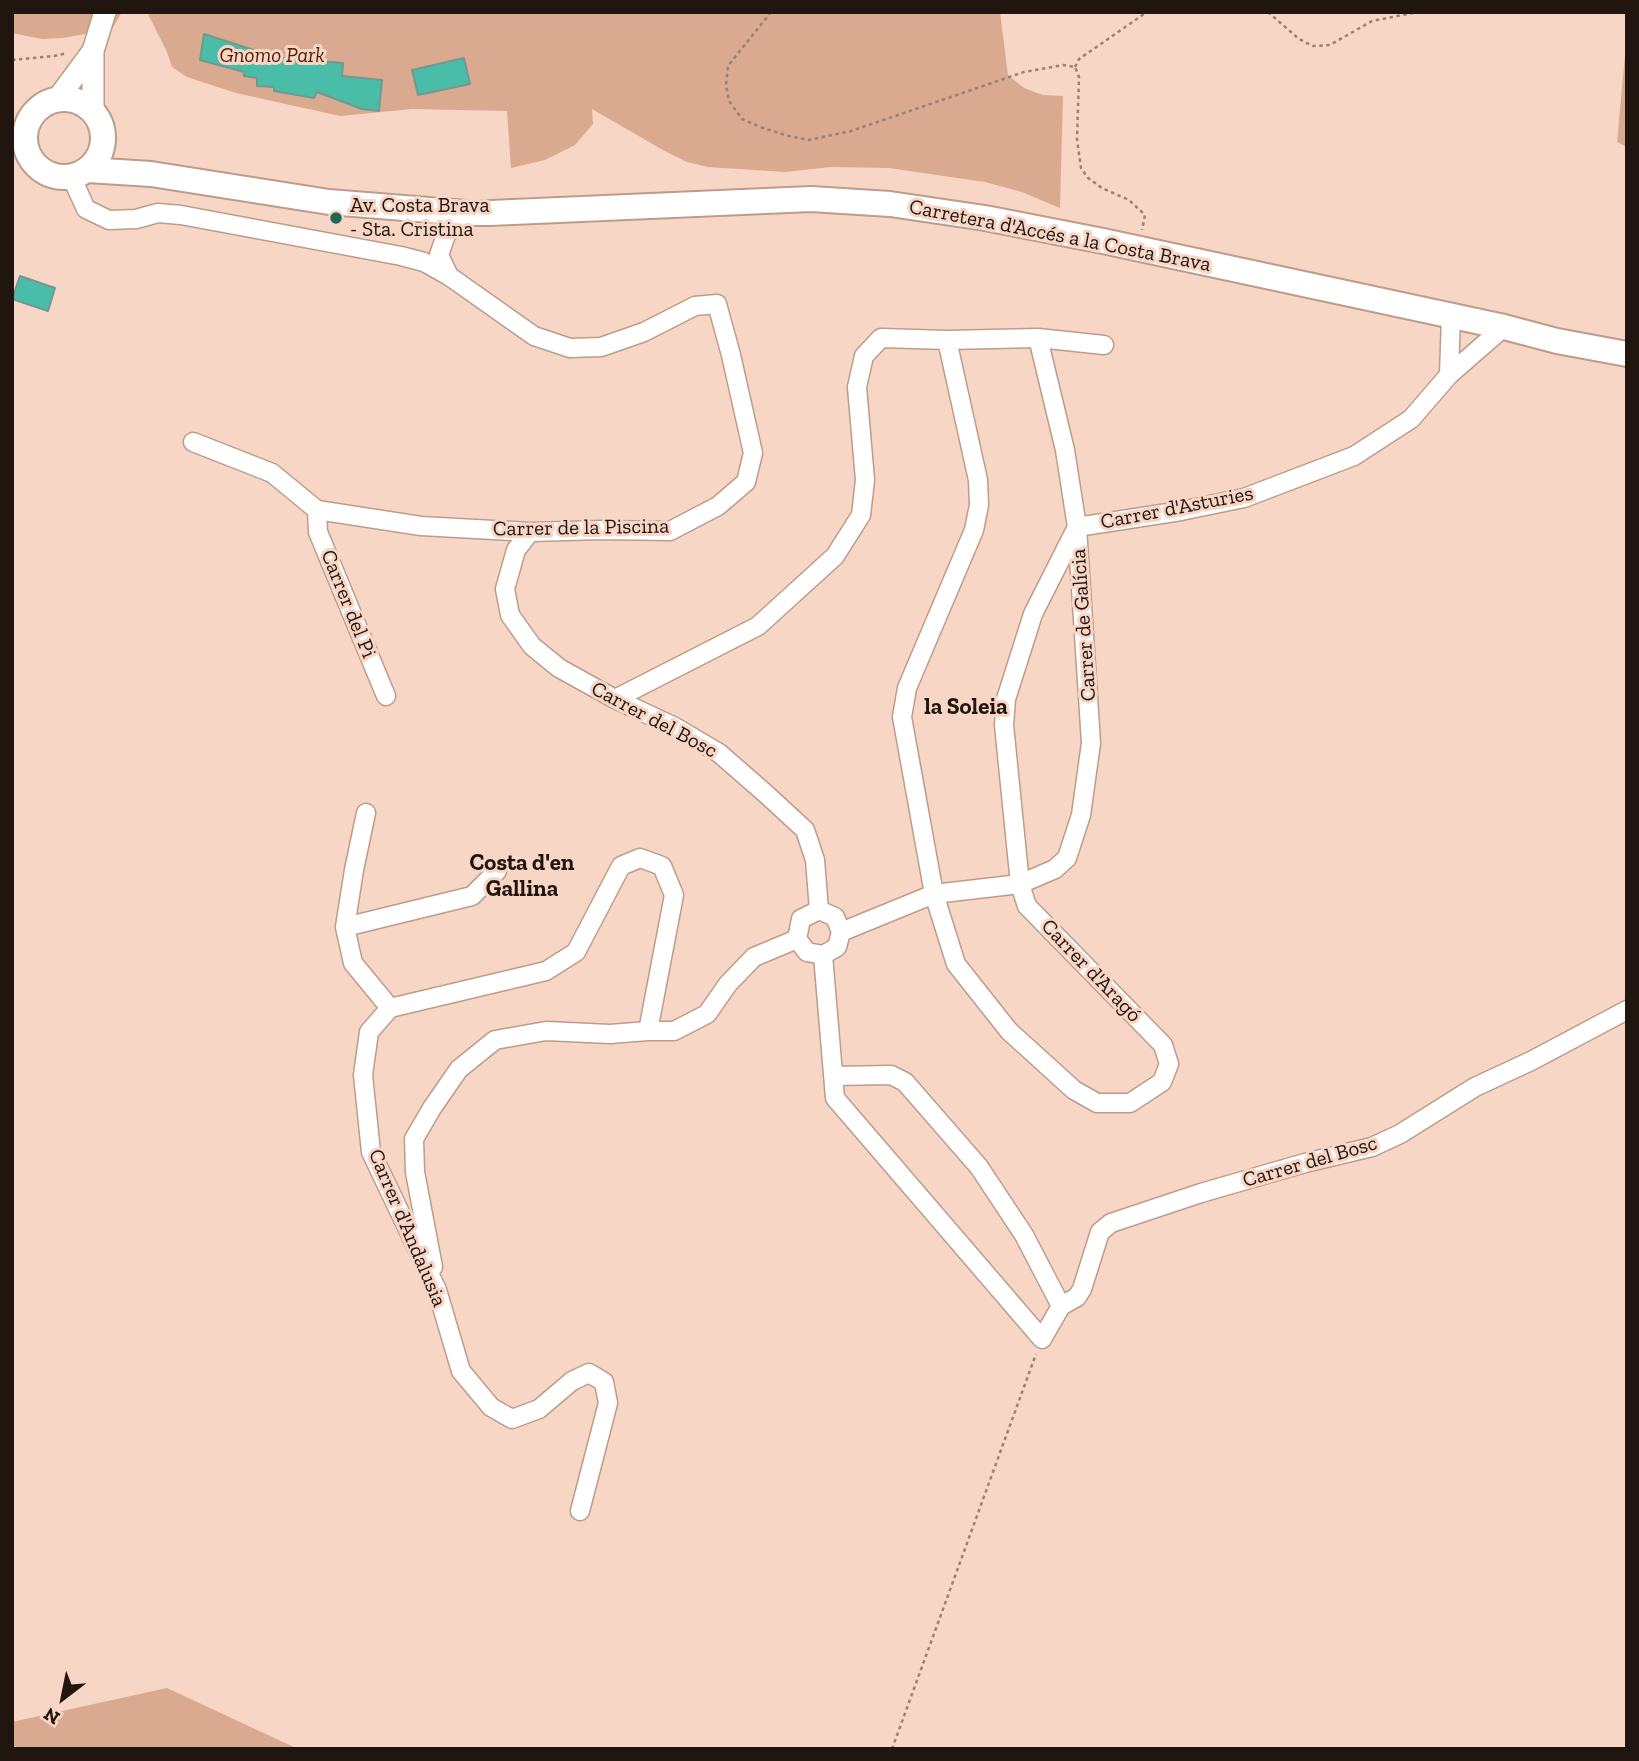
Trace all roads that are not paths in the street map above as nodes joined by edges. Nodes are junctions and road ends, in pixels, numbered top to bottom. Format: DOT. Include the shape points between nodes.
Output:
graph roads {
  1 [pos="104,12"];
  2 [pos="93,51"];
  3 [pos="35,110"];
  4 [pos="97,121"];
  5 [pos="21,154"];
  6 [pos="79,173"];
  7 [pos="151,174"];
  8 [pos="466,213"];
  9 [pos="449,276"];
  10 [pos="1451,316"];
  11 [pos="1504,327"];
  12 [pos="1038,338"];
  13 [pos="947,340"];
  14 [pos="1104,345"];
  15 [pos="1627,354"];
  16 [pos="1449,375"];
  17 [pos="193,442"];
  18 [pos="317,510"];
  19 [pos="1077,527"];
  20 [pos="530,532"];
  21 [pos="386,696"];
  22 [pos="615,699"];
  23 [pos="366,813"];
  24 [pos="497,871"];
  25 [pos="1020,884"];
  26 [pos="934,894"];
  27 [pos="819,911"];
  28 [pos="345,927"];
  29 [pos="841,932"];
  30 [pos="797,939"];
  31 [pos="823,955"];
  32 [pos="390,1008"];
  33 [pos="1627,1010"];
  34 [pos="648,1031"];
  35 [pos="833,1076"];
  36 [pos="437,1290"];
  37 [pos="1061,1306"];
  38 [pos="580,1511"];
  1 -- 2 [label="street"];
  2 -- 3 [label="street"];
  2 -- 4 [label="street"];
  3 -- 4 [label="main road" via="74,101"];
  3 -- 5 [label="main road"];
  4 -- 6 [label="main road" via="103,141 100,152 95,162"];
  4 -- 7 [label="main road" via="121,153"];
  5 -- 6 [label="main road" via="47,173 61,177"];
  6 -- 7 [label="main road, Carretera d'Accés a la Costa Brava"];
  6 -- 9 [label="street, Carrer de la Piscina" via="86,209 109,220 158,213 181,215 401,256"];
  7 -- 8 [label="main road, Carretera d'Accés a la Costa Brava" via="329,202"];
  8 -- 9 [label="street" via="446,235 439,255"];
  8 -- 10 [label="main road, Carretera d'Accés a la Costa Brava" via="811,199 890,204 1138,248"];
  9 -- 20 [label="street, Carrer de la Piscina" via="534,336 570,348 601,347 695,306 717,304 753,453 746,482 718,506 670,531"];
  10 -- 11 [label="main road, Carretera d'Accés a la Costa Brava"];
  10 -- 16 [label="street"];
  11 -- 15 [label="main road, Carretera d'Accés a la Costa Brava"];
  11 -- 16 [label="street, Carrer d'Asturies"];
  12 -- 13 [label="street"];
  12 -- 14 [label="street"];
  12 -- 19 [label="street, Carrer de Galícia" via="1065,450"];
  13 -- 22 [label="street" via="881,338 864,356 857,387 866,480 861,515 835,556 758,626"];
  13 -- 26 [label="street, Carrer d'Aragó" via="978,480 979,505 974,530 907,688 902,717"];
  16 -- 19 [label="street, Carrer d'Asturies" via="1411,419 1354,456 1244,498"];
  17 -- 18 [label="street" via="272,473"];
  18 -- 20 [label="street, Carrer de la Piscina" via="421,526"];
  18 -- 21 [label="street, Carrer del Pi" via="318,532"];
  19 -- 25 [label="street, Carrer d'Aragó" via="1033,614 1006,699 1004,725"];
  19 -- 25 [label="street, Carrer de Galícia" via="1091,743 1081,815 1067,858 1055,869"];
  20 -- 22 [label="street, Carrer del Bosc" via="516,550 505,589 510,615 532,646 559,668"];
  22 -- 27 [label="street, Carrer del Bosc" via="719,753 805,831 815,860"];
  23 -- 28 [label="street"];
  24 -- 28 [label="street" via="472,896"];
  25 -- 26 [label="street, Carrer de Galícia"];
  25 -- 26 [label="street, Carrer d'Aragó" via="1027,906 1163,1045 1169,1064 1163,1083 1130,1103 1097,1103 1074,1090 1009,1031 956,964"];
  26 -- 29 [label="street, Carrer de Galícia"];
  27 -- 29 [label="street" via="835,917"];
  27 -- 30 [label="street" via="801,919"];
  28 -- 32 [label="street" via="353,962"];
  29 -- 31 [label="street" via="836,947"];
  30 -- 31 [label="street" via="807,952"];
  30 -- 34 [label="street" via="754,957 707,1014 674,1031"];
  31 -- 35 [label="street"];
  32 -- 34 [label="street" via="546,971 576,952 621,866 640,858 662,866 674,895"];
  32 -- 36 [label="street, Carrer d'Andalusia" via="369,1031 364,1065 371,1152"];
  33 -- 37 [label="street, Carrer del Bosc" via="1475,1087 1372,1147 1214,1189 1111,1223 1100,1232 1082,1289"];
  34 -- 36 [label="street" via="546,1031 495,1040 459,1069 414,1139 415,1171"];
  35 -- 37 [label="street" via="891,1075 905,1082 979,1167 1024,1235"];
  35 -- 37 [label="street, Carrer del Bosc" via="835,1098 1042,1339"];
  36 -- 38 [label="street, Carrer d'Andalusia" via="461,1371 491,1407 512,1419 539,1409 589,1373 604,1382 608,1404"];
}
